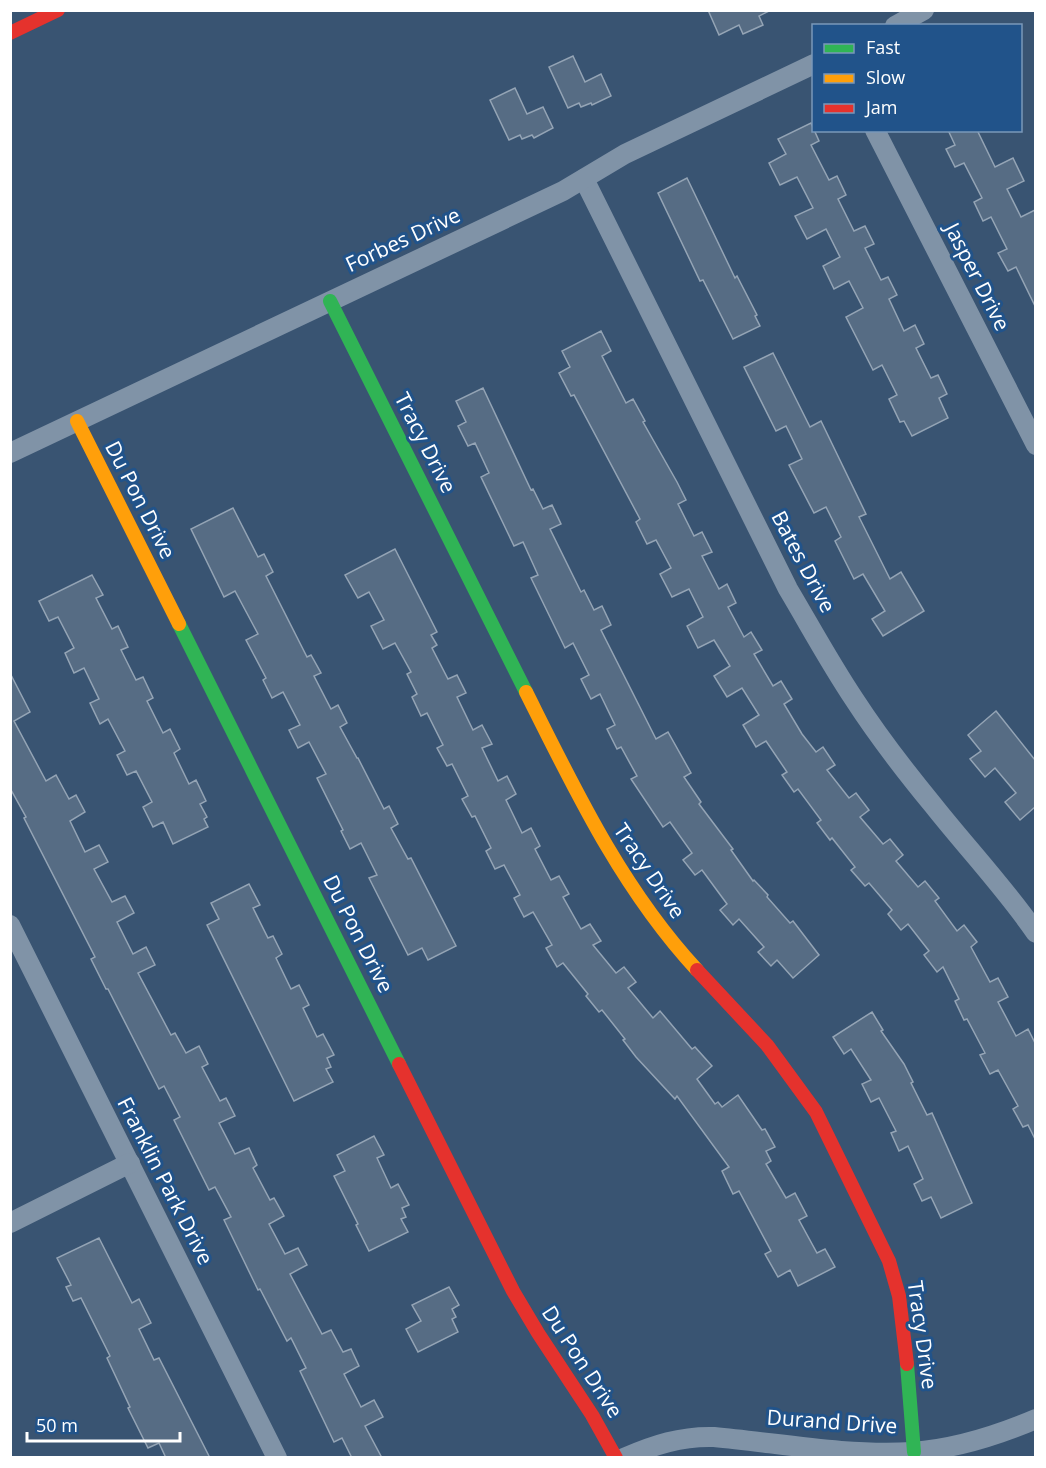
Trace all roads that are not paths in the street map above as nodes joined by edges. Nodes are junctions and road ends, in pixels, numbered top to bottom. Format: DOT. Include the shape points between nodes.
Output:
graph roads {
  1 [pos="58,10"];
  2 [pos="924,10"];
  3 [pos="899,24"];
  4 [pos="10,33"];
  5 [pos="812,64"];
  6 [pos="876,132"];
  7 [pos="584,179"];
  8 [pos="330,301"];
  9 [pos="77,421"];
  10 [pos="1035,445"];
  11 [pos="10,453"];
  12 [pos="10,926"];
  13 [pos="1035,933"];
  14 [pos="130,1163"];
  15 [pos="10,1223"];
  16 [pos="1035,1419"];
  17 [pos="914,1452"];
  18 [pos="277,1458"];
  19 [pos="616,1458"];
  20 [pos="624,1458"];
  1 -- 4 [label="street"];
  2 -- 3 [label="street"];
  5 -- 7 [label="street, Forbes Drive" via="625,154"];
  6 -- 10 [label="street, Jasper Drive"];
  7 -- 8 [label="street, Forbes Drive"];
  7 -- 13 [label="street, Bates Drive" via="788,589 825,653 898,760"];
  8 -- 9 [label="street, Forbes Drive"];
  8 -- 17 [label="street, Tracy Drive" via="610,854 672,942 795,1081 816,1112 858,1194 889,1261 899,1296"];
  9 -- 11 [label="street, Forbes Drive"];
  9 -- 19 [label="street, Du Pon Drive" via="518,1300 597,1420"];
  12 -- 14 [label="street, Franklin Park Drive"];
  14 -- 15 [label="street"];
  14 -- 18 [label="street, Franklin Park Drive"];
  16 -- 17 [label="street, Durand Drive" via="981,1439"];
  17 -- 20 [label="street, Durand Drive" via="846,1451 694,1437 673,1440"];
}
